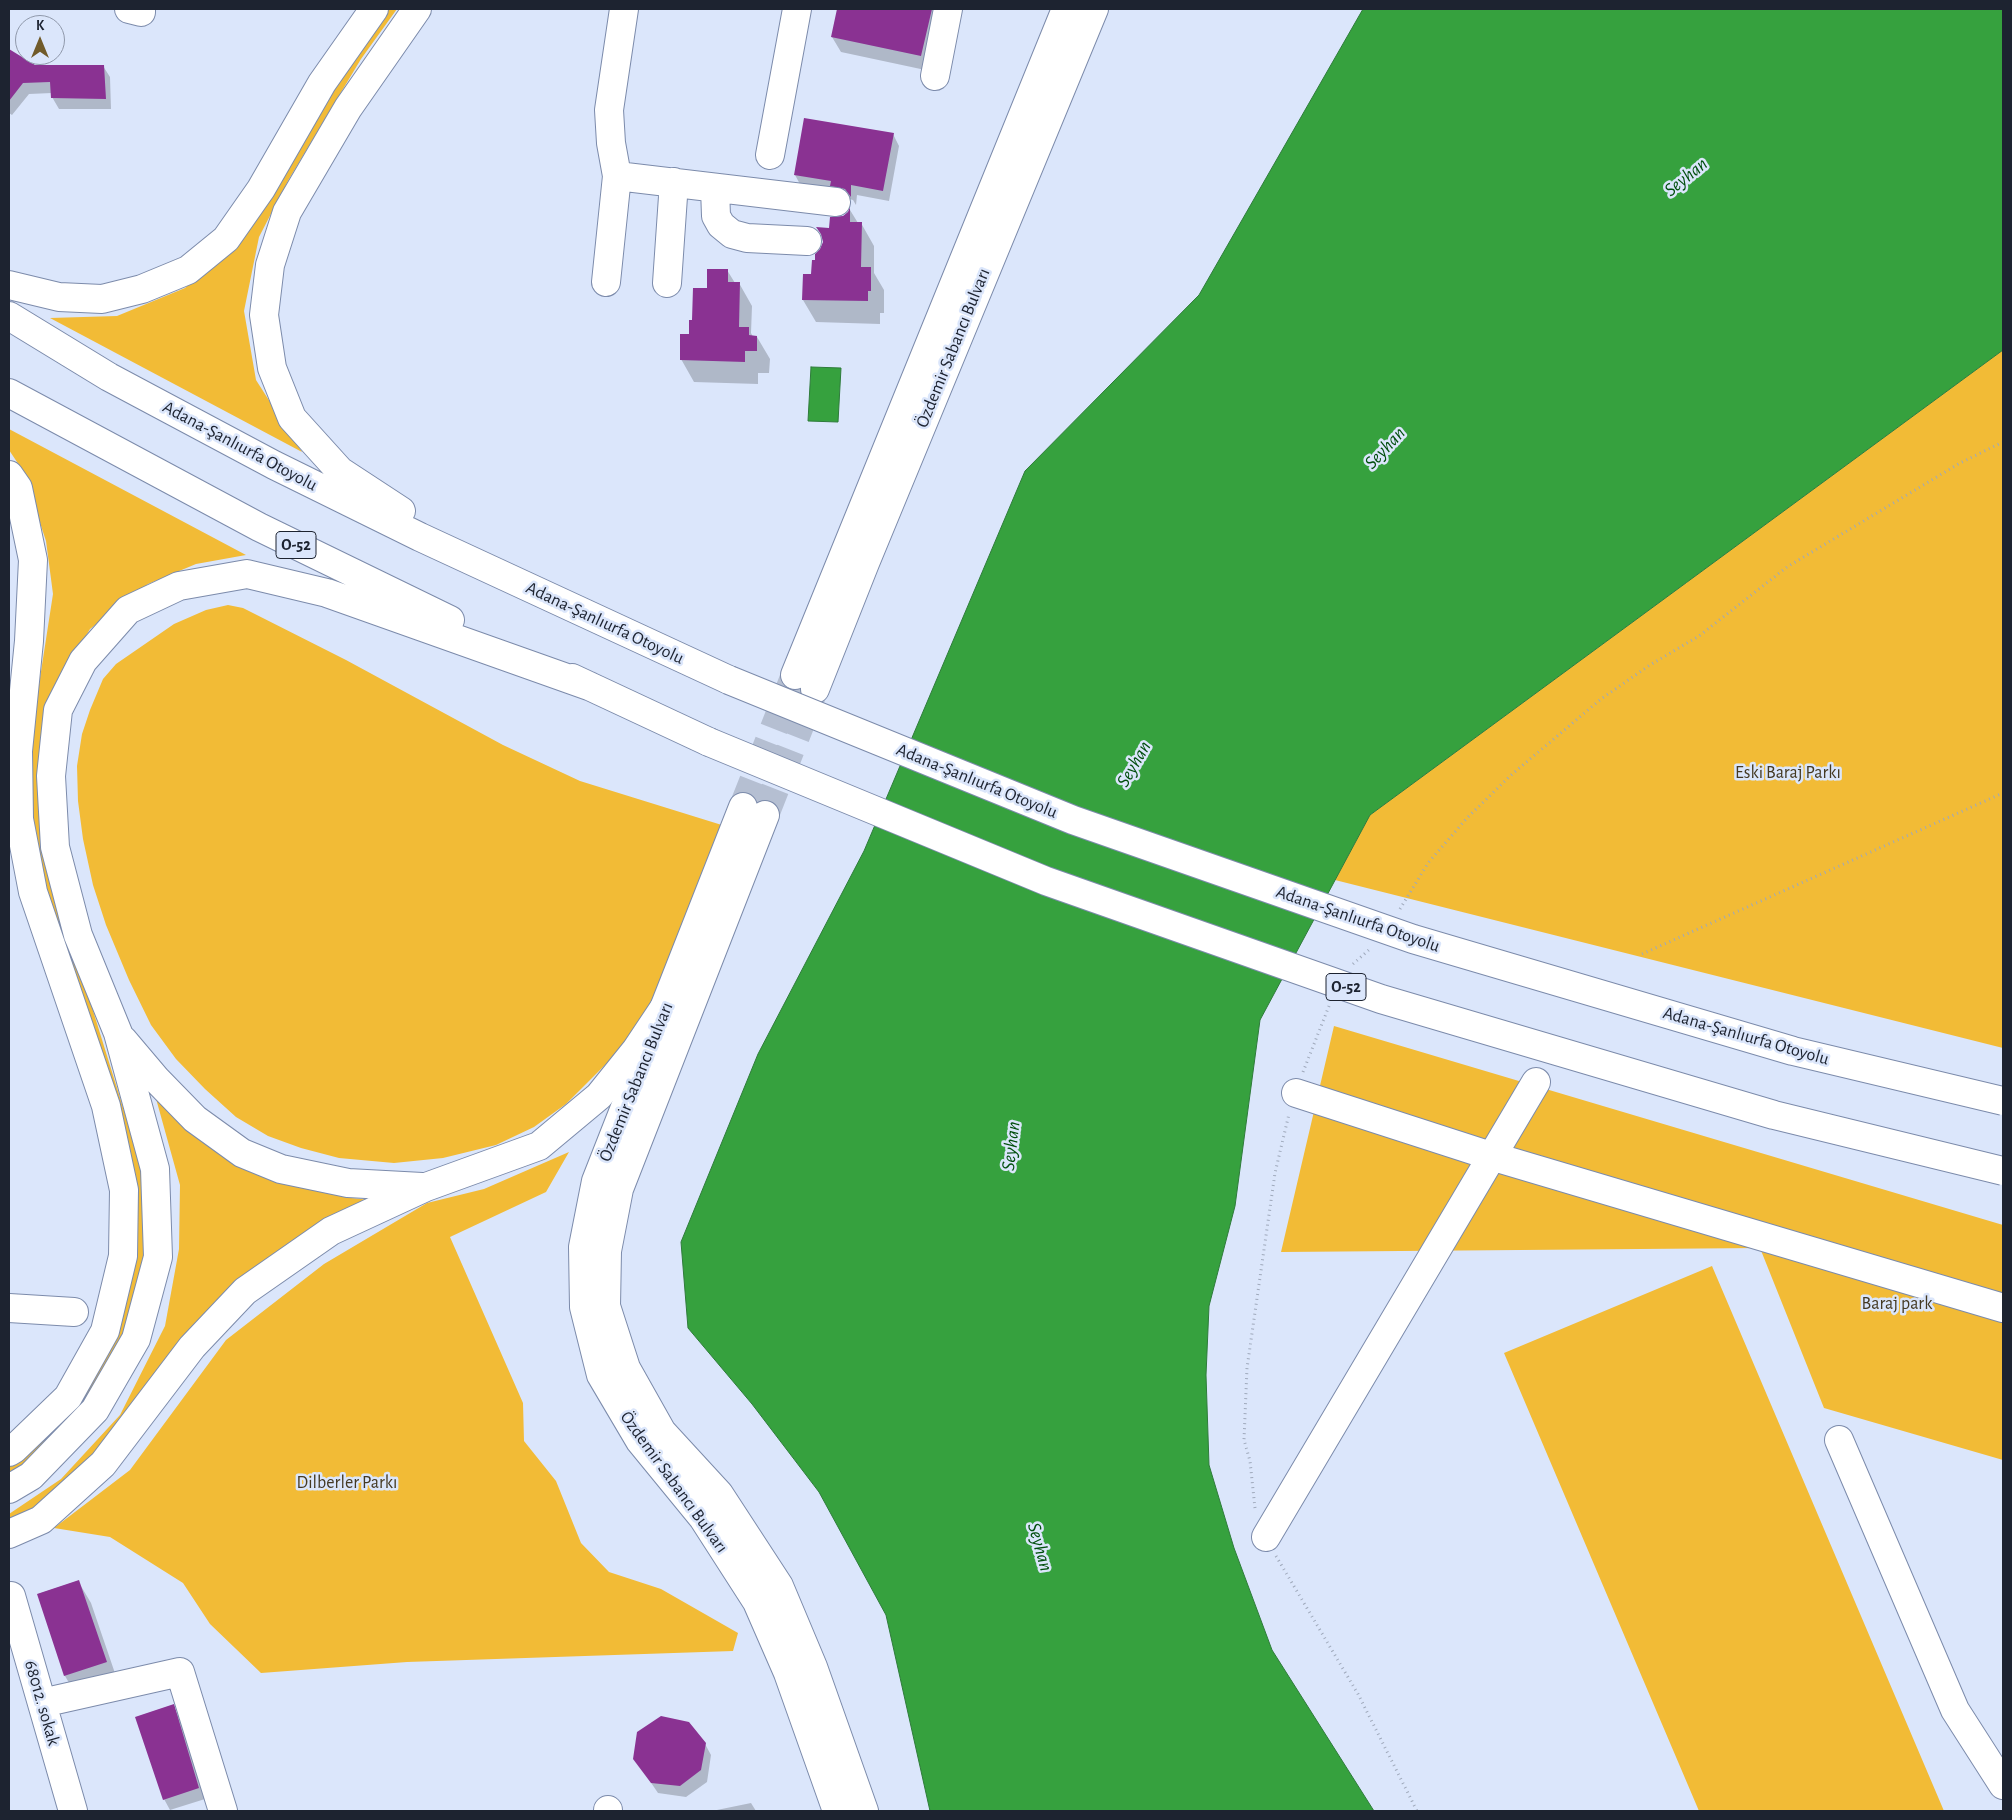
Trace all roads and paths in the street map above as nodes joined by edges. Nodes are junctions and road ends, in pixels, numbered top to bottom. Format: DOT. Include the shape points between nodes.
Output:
graph roads {
  1 [pos="129,9"];
  2 [pos="141,9"];
  3 [pos="374,9"];
  4 [pos="417,9"];
  5 [pos="624,9"];
  6 [pos="797,9"];
  7 [pos="948,9"];
  8 [pos="1066,9"];
  9 [pos="1094,9"];
  10 [pos="935,76"];
  11 [pos="770,155"];
  12 [pos="617,176"];
  13 [pos="674,182"];
  14 [pos="716,188"];
  15 [pos="836,202"];
  16 [pos="806,241"];
  17 [pos="606,282"];
  18 [pos="667,283"];
  19 [pos="9,285"];
  20 [pos="9,316"];
  21 [pos="9,393"];
  22 [pos="13,482"];
  23 [pos="9,522"];
  24 [pos="563,603"];
  25 [pos="589,686"];
  26 [pos="2003,793"];
  27 [pos="1642,954"];
  28 [pos="666,1005"];
  29 [pos="118,1033"];
  30 [pos="1536,1082"];
  31 [pos="1296,1093"];
  32 [pos="2003,1101"];
  33 [pos="1491,1156"];
  34 [pos="2003,1171"];
  35 [pos="426,1187"];
  36 [pos="9,1308"];
  37 [pos="2003,1308"];
  38 [pos="74,1312"];
  39 [pos="1839,1440"];
  40 [pos="9,1452"];
  41 [pos="9,1489"];
  42 [pos="9,1534"];
  43 [pos="1266,1537"];
  44 [pos="9,1597"];
  45 [pos="42,1703"];
  46 [pos="2003,1785"];
  47 [pos="73,1811"];
  48 [pos="223,1811"];
  49 [pos="837,1811"];
  50 [pos="864,1811"];
  1 -- 2 [label="main road" via="141,12"];
  3 -- 19 [label="main road" via="322,83 261,189 231,232 188,270 142,289 102,299 59,297"];
  4 -- 24 [label="main road" via="348,108 287,212 270,265 264,316 272,368 292,418 340,471 422,526"];
  5 -- 12 [label="main road" via="608,110"];
  6 -- 11 [label="main road"];
  7 -- 10 [label="main road"];
  8 -- 9 [label="main road, Özdemir Sabancı Bulvarı" via="805,682 864,563"];
  12 -- 13 [label="main road"];
  12 -- 17 [label="main road"];
  13 -- 14 [label="main road"];
  13 -- 18 [label="main road"];
  14 -- 15 [label="main road"];
  14 -- 16 [label="main road" via="716,216 732,234 747,238"];
  20 -- 24 [label="main road, Adana-Şanlıurfa Otoyolu" via="108,377 274,465"];
  21 -- 25 [label="main road, O-52" via="259,527"];
  22 -- 23 [label="main road"];
  22 -- 40 [label="main road" via="32,560 29,640 18,751 19,819 33,892 106,1106 124,1190 123,1256 105,1331 68,1398"];
  24 -- 32 [label="main road, Adana-Şanlıurfa Otoyolu, bridge" via="729,680 1073,820 1414,939 1793,1051"];
  25 -- 29 [label="main road" via="327,593 247,574 179,586 128,610 83,661 58,710 51,776 55,847 78,935"];
  25 -- 34 [label="main road, O-52, bridge" via="709,742 1046,881 1381,999 1774,1115"];
  26 -- 27 [label="path"];
  28 -- 35 [label="main road" via="636,1050 599,1096 539,1146"];
  28 -- 49 [label="main road, Özdemir Sabancı Bulvarı" via="596,1181 583,1247 584,1307 601,1375 640,1441 703,1518 757,1602 788,1673"];
  28 -- 50 [label="main road, Özdemir Sabancı Bulvarı" via="754,811 619,1189 607,1252 606,1306 626,1368 662,1432 719,1494 779,1586 813,1667"];
  29 -- 35 [label="main road" via="195,1119 242,1153 281,1169 348,1183"];
  29 -- 41 [label="main road" via="155,1169 158,1257 136,1340 95,1410 31,1476"];
  30 -- 33 [label="main road"];
  31 -- 33 [label="main road"];
  33 -- 37 [label="main road"];
  33 -- 43 [label="main road"];
  35 -- 42 [label="main road" via="332,1231 245,1291 192,1347 103,1464 41,1520"];
  36 -- 38 [label="main road"];
  39 -- 46 [label="main road" via="1955,1710"];
  44 -- 45 [label="main road, 68012. sokak"];
  45 -- 47 [label="main road, 68012. sokak"];
  45 -- 48 [label="main road" via="180,1672"];
}
